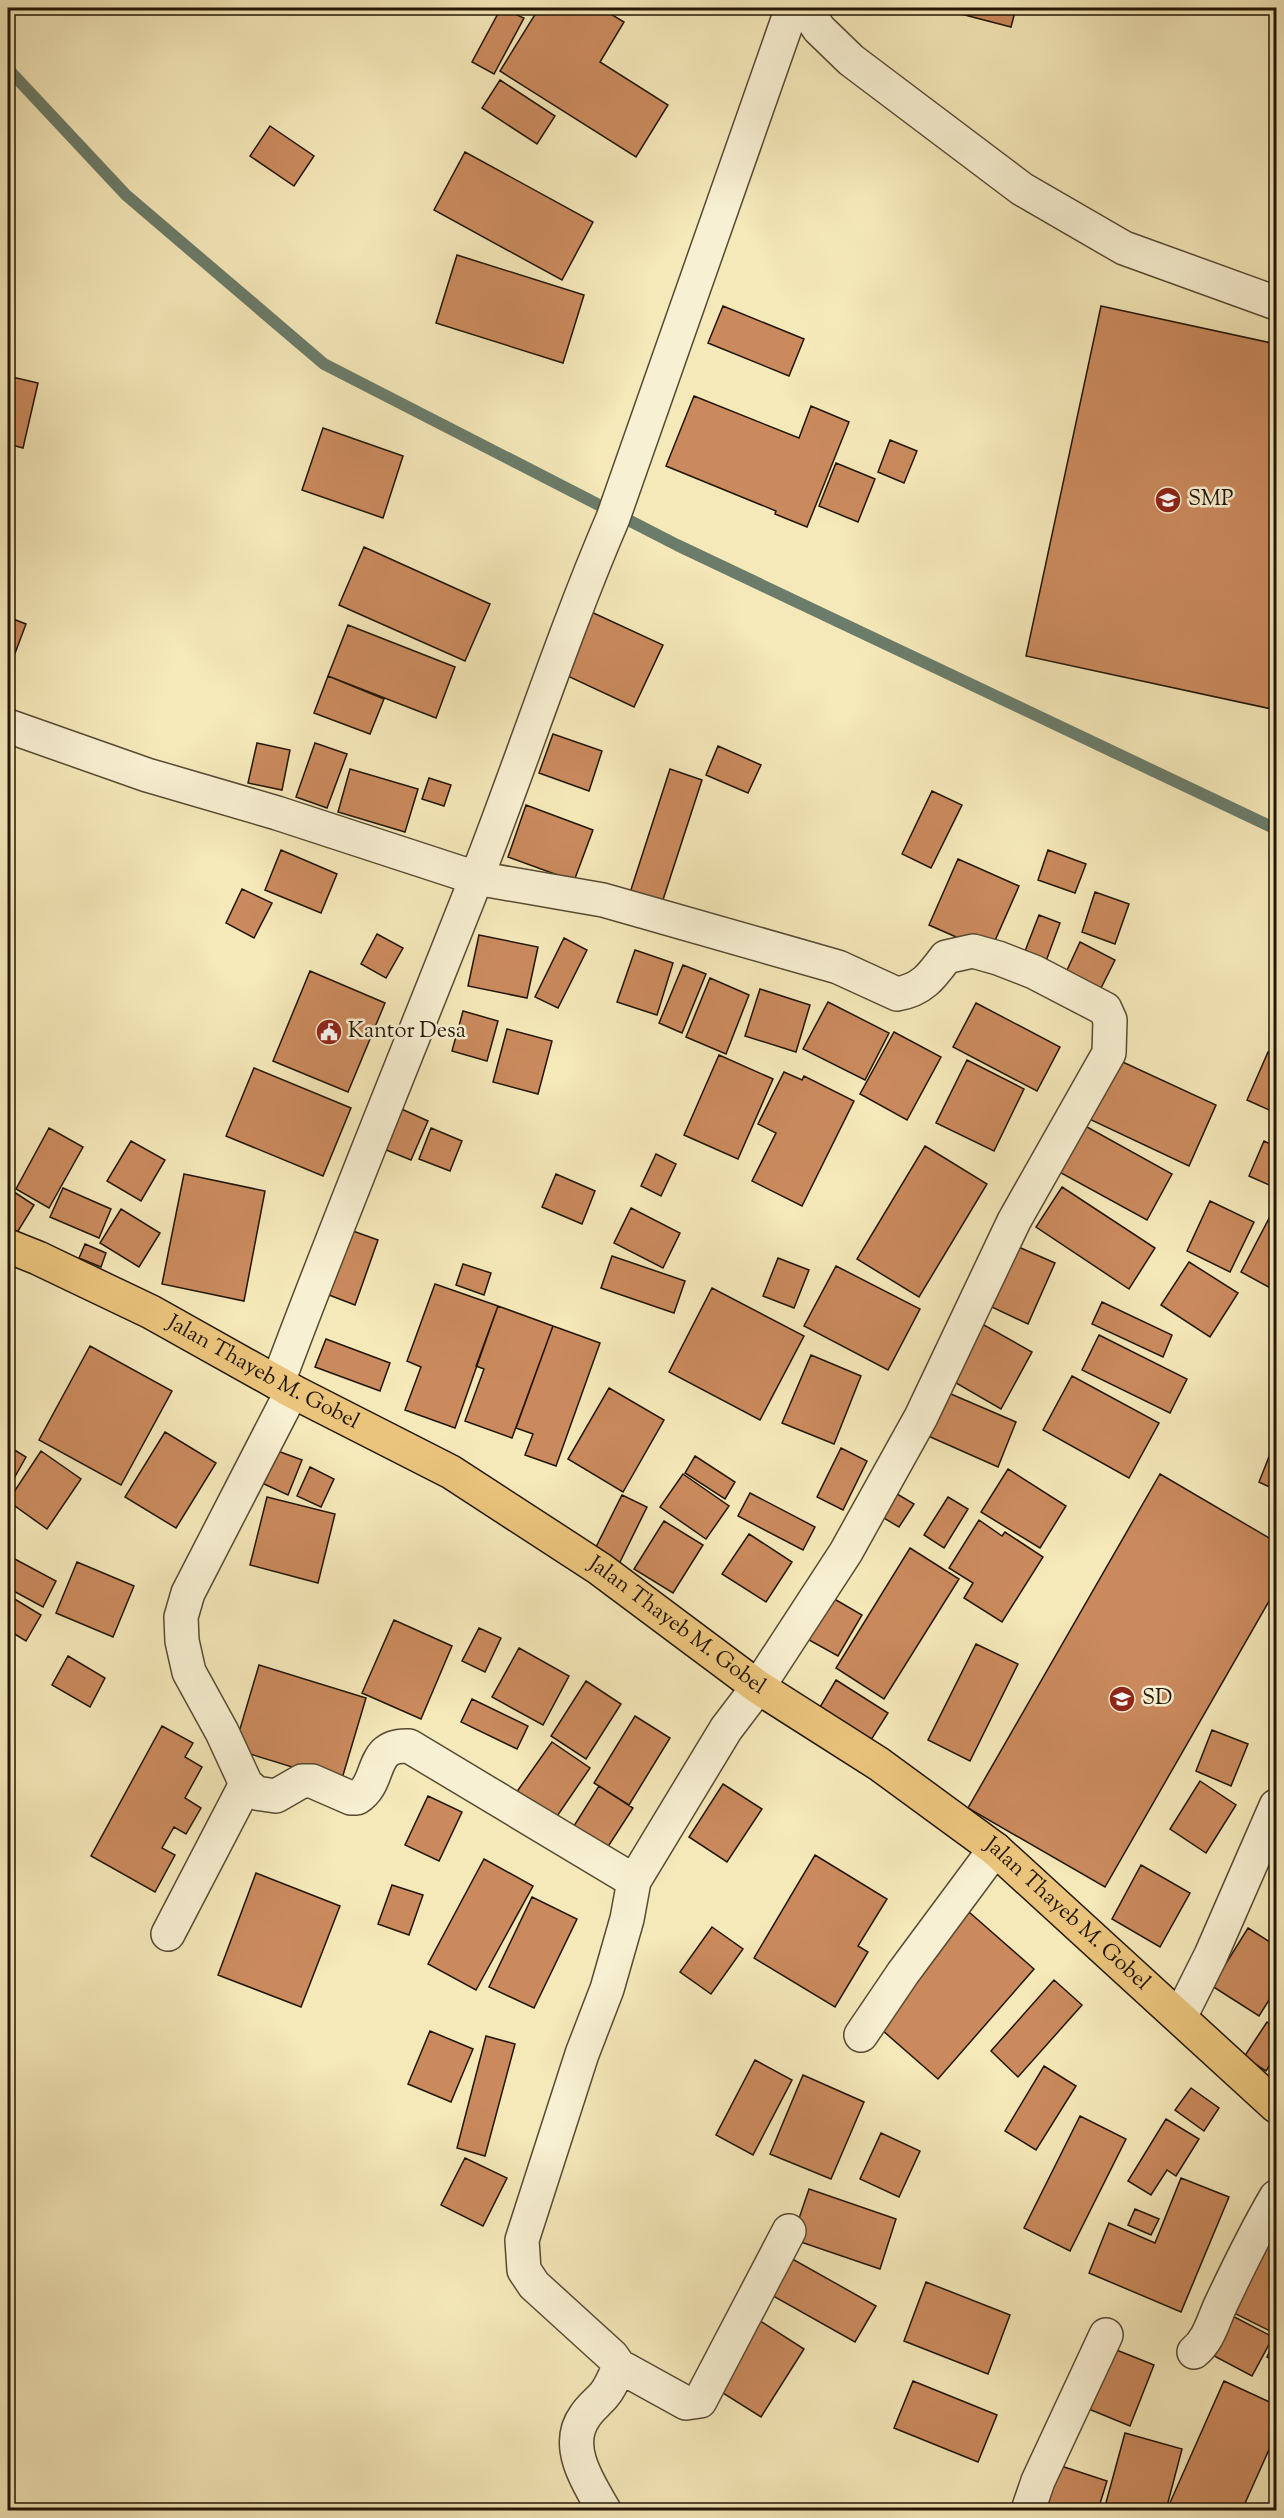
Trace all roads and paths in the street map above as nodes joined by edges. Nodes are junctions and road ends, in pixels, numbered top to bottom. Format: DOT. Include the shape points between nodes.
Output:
graph roads {
  1 [pos="792,8"];
  2 [pos="805,8"];
  3 [pos="1276,303"];
  4 [pos="8,726"];
  5 [pos="476,878"];
  6 [pos="8,1246"];
  7 [pos="285,1387"];
  8 [pos="758,1687"];
  9 [pos="246,1784"];
  10 [pos="1276,1806"];
  11 [pos="995,1849"];
  12 [pos="634,1881"];
  13 [pos="168,1934"];
  14 [pos="1180,2017"];
  15 [pos="861,2035"];
  16 [pos="1276,2106"];
  17 [pos="1276,2197"];
  18 [pos="789,2231"];
  19 [pos="1106,2335"];
  20 [pos="1194,2352"];
  21 [pos="619,2366"];
  22 [pos="604,2511"];
  23 [pos="1028,2511"];
  1 -- 5 [label="street" via="613,518"];
  2 -- 3 [label="street" via="851,60 1022,189 1124,248"];
  4 -- 5 [label="street" via="147,775"];
  5 -- 7 [label="street" via="332,1238"];
  5 -- 8 [label="street" via="603,900 838,966 897,994 919,988 946,957 973,951 1034,972 1106,1009 1110,1020 1109,1053 1014,1221 921,1417 846,1552"];
  6 -- 7 [label="main road, Jalan Thayeb M. Gobel" via="151,1312"];
  7 -- 8 [label="main road, Jalan Thayeb M. Gobel" via="451,1472 600,1569"];
  7 -- 9 [label="street" via="188,1593 181,1617 189,1672"];
  8 -- 11 [label="main road, Jalan Thayeb M. Gobel" via="879,1764"];
  8 -- 12 [label="street" via="726,1729"];
  9 -- 12 [label="street" via="256,1793 276,1796 302,1781 312,1781 357,1798 366,1790 385,1751 396,1745 409,1746"];
  9 -- 13 [label="street"];
  10 -- 14 [label="street"];
  11 -- 14 [label="main road, Jalan Thayeb M. Gobel"];
  11 -- 15 [label="street"];
  12 -- 21 [label="street" via="607,1989 522,2240 524,2270 534,2285"];
  14 -- 16 [label="main road, Jalan Thayeb M. Gobel"];
  17 -- 20 [label="street" via="1210,2331"];
  18 -- 21 [label="street" via="700,2401 686,2403"];
  19 -- 23 [label="street" via="1038,2481"];
  21 -- 22 [label="street" via="610,2387 584,2417 578,2431 578,2459"];
}
